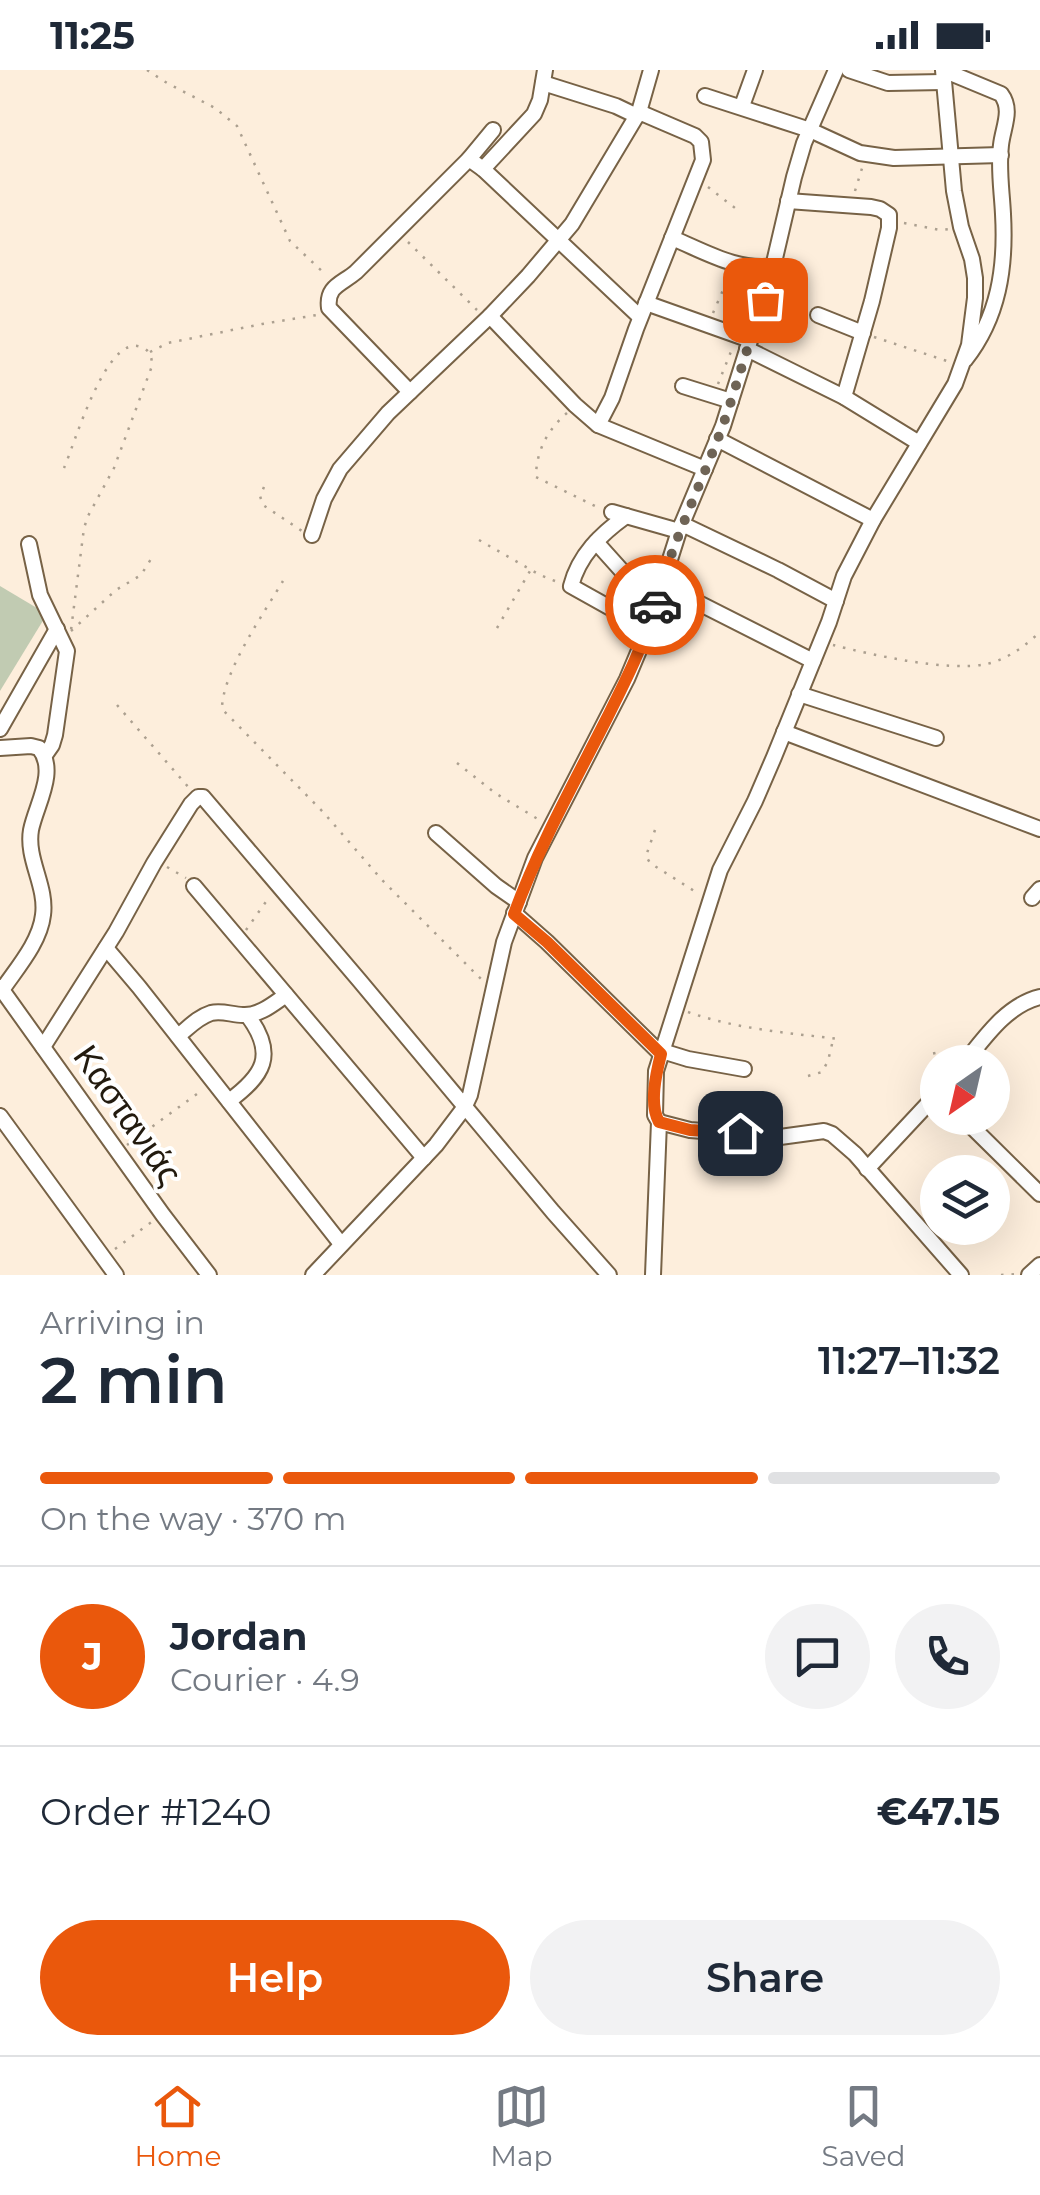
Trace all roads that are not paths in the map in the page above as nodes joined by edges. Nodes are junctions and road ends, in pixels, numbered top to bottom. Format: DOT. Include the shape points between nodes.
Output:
graph roads {
  1 [pos="651,70"];
  2 [pos="754,70"];
  3 [pos="836,70"];
  4 [pos="849,70"];
  5 [pos="544,76"];
  6 [pos="908,76"];
  7 [pos="943,82"];
  8 [pos="705,96"];
  9 [pos="742,106"];
  10 [pos="638,114"];
  11 [pos="494,130"];
  12 [pos="810,130"];
  13 [pos="1001,155"];
  14 [pos="949,156"];
  15 [pos="469,159"];
  16 [pos="483,169"];
  17 [pos="788,201"];
  18 [pos="672,238"];
  19 [pos="559,241"];
  20 [pos="775,266"];
  21 [pos="643,310"];
  22 [pos="490,316"];
  23 [pos="818,316"];
  24 [pos="863,334"];
  25 [pos="744,341"];
  26 [pos="964,363"];
  27 [pos="682,386"];
  28 [pos="410,392"];
  29 [pos="844,397"];
  30 [pos="730,401"];
  31 [pos="598,424"];
  32 [pos="718,438"];
  33 [pos="919,443"];
  34 [pos="705,468"];
  35 [pos="873,520"];
  36 [pos="681,528"];
  37 [pos="312,536"];
  38 [pos="596,542"];
  39 [pos="28,544"];
  40 [pos="660,588"];
  41 [pos="836,601"];
  42 [pos="56,629"];
  43 [pos="648,629"];
  44 [pos="814,660"];
  45 [pos="799,694"];
  46 [pos="0,729"];
  47 [pos="784,732"];
  48 [pos="936,738"];
  49 [pos="0,748"];
  50 [pos="44,755"];
  51 [pos="1040,829"];
  52 [pos="436,833"];
  53 [pos="194,886"];
  54 [pos="516,908"];
  55 [pos="106,948"];
  56 [pos="1,988"];
  57 [pos="286,995"];
  58 [pos="1040,998"];
  59 [pos="248,1016"];
  60 [pos="178,1036"];
  61 [pos="979,1045"];
  62 [pos="43,1047"];
  63 [pos="662,1053"];
  64 [pos="744,1069"];
  65 [pos="228,1101"];
  66 [pos="464,1108"];
  67 [pos="920,1112"];
  68 [pos="0,1116"];
  69 [pos="659,1122"];
  70 [pos="980,1135"];
  71 [pos="424,1158"];
  72 [pos="867,1169"];
  73 [pos="1040,1194"];
  74 [pos="340,1244"];
  75 [pos="1040,1265"];
  76 [pos="116,1275"];
  77 [pos="209,1275"];
  78 [pos="313,1275"];
  79 [pos="610,1275"];
  80 [pos="653,1275"];
  81 [pos="961,1275"];
  82 [pos="1030,1275"];
  1 -- 10 [label="street"];
  2 -- 9 [label="street"];
  3 -- 12 [label="street"];
  4 -- 6 [label="street" via="872,79"];
  5 -- 10 [label="street"];
  5 -- 16 [label="street" via="534,114"];
  6 -- 7 [label="street"];
  7 -- 13 [label="street" via="942,70 1006,100"];
  7 -- 14 [label="street"];
  8 -- 9 [label="street"];
  9 -- 12 [label="street"];
  10 -- 18 [label="street" via="701,142 702,160"];
  10 -- 19 [label="street"];
  11 -- 15 [label="street"];
  12 -- 14 [label="street" via="866,154"];
  12 -- 17 [label="street"];
  13 -- 14 [label="street"];
  13 -- 26 [label="street" via="1002,275 989,321"];
  14 -- 26 [label="street" via="975,278"];
  15 -- 16 [label="street"];
  15 -- 28 [label="street" via="329,293 333,312"];
  16 -- 19 [label="street"];
  17 -- 20 [label="street"];
  17 -- 24 [label="street" via="887,212 889,228"];
  18 -- 20 [label="street" via="734,263"];
  18 -- 21 [label="street"];
  19 -- 21 [label="street"];
  19 -- 22 [label="street"];
  20 -- 25 [label="street"];
  21 -- 25 [label="street" via="708,324"];
  21 -- 31 [label="street"];
  22 -- 28 [label="street"];
  22 -- 31 [label="street"];
  23 -- 24 [label="street"];
  24 -- 29 [label="street"];
  25 -- 29 [label="street"];
  25 -- 30 [label="street"];
  26 -- 33 [label="street"];
  27 -- 30 [label="street"];
  28 -- 37 [label="street" via="340,469"];
  29 -- 33 [label="street"];
  30 -- 32 [label="street"];
  31 -- 34 [label="street"];
  32 -- 34 [label="street"];
  32 -- 35 [label="street"];
  33 -- 35 [label="street"];
  34 -- 36 [label="street"];
  35 -- 41 [label="street"];
  36 -- 38 [label="street" via="619,514"];
  36 -- 40 [label="street"];
  36 -- 41 [label="street"];
  38 -- 40 [label="street" via="622,571"];
  38 -- 43 [label="street" via="580,560 571,586"];
  39 -- 42 [label="street"];
  40 -- 43 [label="street"];
  40 -- 44 [label="street"];
  41 -- 44 [label="street"];
  42 -- 46 [label="street"];
  42 -- 50 [label="street" via="67,652 55,735"];
  43 -- 54 [label="street"];
  44 -- 45 [label="street"];
  45 -- 47 [label="street"];
  45 -- 48 [label="street"];
  47 -- 51 [label="street"];
  47 -- 63 [label="street" via="720,870"];
  49 -- 50 [label="street" via="31,746"];
  50 -- 56 [label="street" via="46,777 30,834 44,913 30,949"];
  52 -- 54 [label="street"];
  53 -- 57 [label="street"];
  54 -- 63 [label="street"];
  54 -- 66 [label="street"];
  55 -- 60 [label="street"];
  55 -- 62 [label="street"];
  55 -- 66 [label="street" via="156,860 202,797"];
  56 -- 62 [label="street, Καστανιάς"];
  57 -- 59 [label="street"];
  57 -- 71 [label="street"];
  58 -- 61 [label="street" via="1021,1002"];
  59 -- 60 [label="street" via="212,1013"];
  59 -- 65 [label="street" via="263,1063 250,1086"];
  60 -- 65 [label="street"];
  62 -- 77 [label="street, Καστανιάς"];
  63 -- 64 [label="street"];
  63 -- 69 [label="street" via="655,1086"];
  65 -- 74 [label="street"];
  66 -- 71 [label="street"];
  66 -- 79 [label="street"];
  67 -- 72 [label="street"];
  68 -- 76 [label="street"];
  69 -- 72 [label="street" via="780,1137 824,1131"];
  69 -- 80 [label="street"];
  70 -- 73 [label="street"];
  71 -- 74 [label="street"];
  72 -- 81 [label="street"];
  74 -- 78 [label="street"];
  75 -- 82 [label="street"];
}
